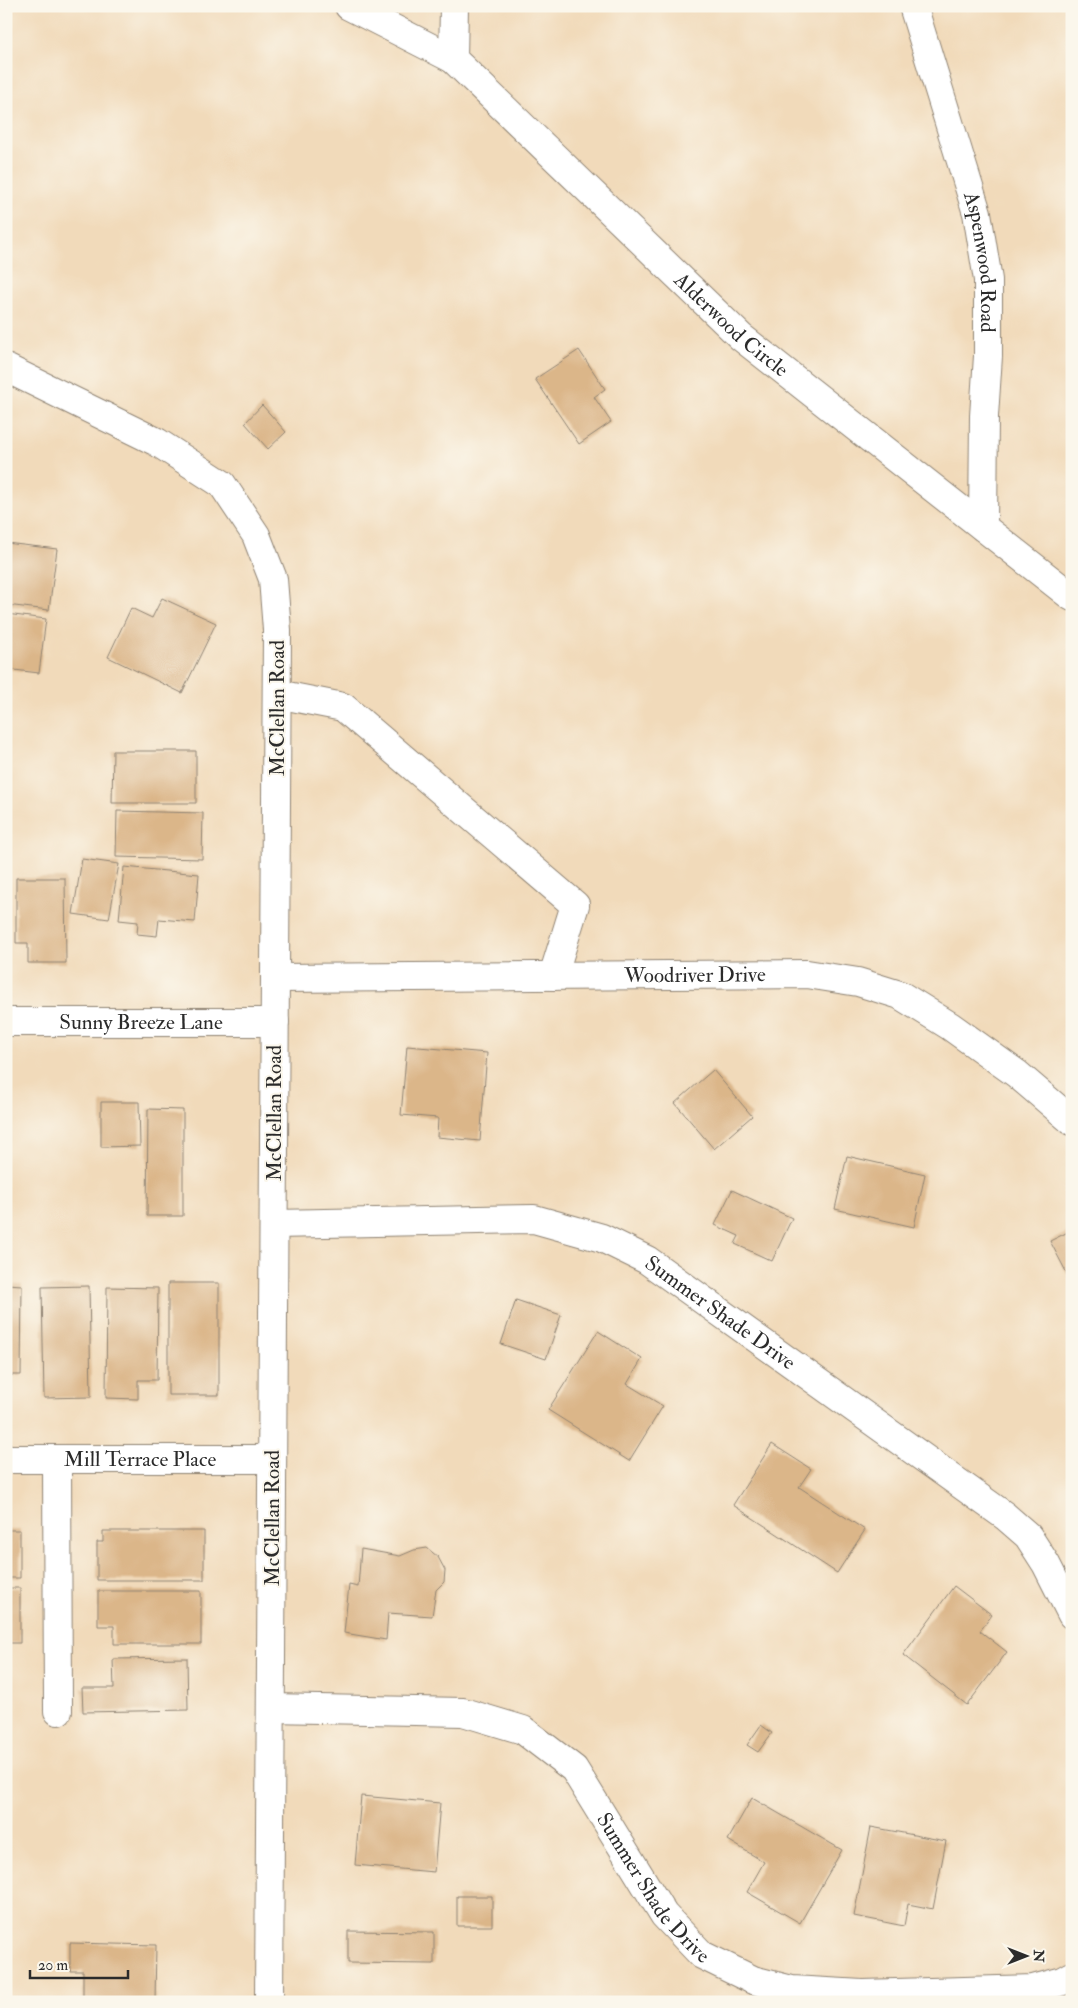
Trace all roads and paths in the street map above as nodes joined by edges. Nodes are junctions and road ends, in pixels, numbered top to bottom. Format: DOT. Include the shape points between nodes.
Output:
graph roads {
  1 [pos="348,6"];
  2 [pos="454,6"];
  3 [pos="913,6"];
  4 [pos="453,59"];
  5 [pos="6,368"];
  6 [pos="983,528"];
  7 [pos="1072,597"];
  8 [pos="276,694"];
  9 [pos="553,976"];
  10 [pos="276,978"];
  11 [pos="6,1022"];
  12 [pos="275,1022"];
  13 [pos="1072,1121"];
  14 [pos="274,1224"];
  15 [pos="6,1459"];
  16 [pos="57,1459"];
  17 [pos="272,1459"];
  18 [pos="1072,1615"];
  19 [pos="271,1708"];
  20 [pos="58,1711"];
  21 [pos="1072,1976"];
  22 [pos="269,2002"];
  1 -- 4 [label="street, Alderwood Circle"];
  2 -- 4 [label="street"];
  3 -- 6 [label="street, Aspenwood Road" via="977,212 988,280"];
  4 -- 6 [label="street, Alderwood Circle" via="741,337"];
  5 -- 8 [label="street, McClellan Road" via="157,442 222,484 256,535 273,578 277,630"];
  6 -- 7 [label="street, Alderwood Circle"];
  8 -- 9 [label="street" via="343,707 575,905"];
  8 -- 10 [label="street, McClellan Road"];
  9 -- 10 [label="street, Woodriver Drive"];
  9 -- 13 [label="street, Woodriver Drive" via="807,974 858,982 900,995 950,1026 1017,1074"];
  10 -- 12 [label="street, McClellan Road"];
  11 -- 12 [label="street, Sunny Breeze Lane"];
  12 -- 14 [label="street, McClellan Road"];
  14 -- 17 [label="street, McClellan Road"];
  14 -- 18 [label="street, Summer Shade Drive" via="534,1219 609,1241 647,1260 1005,1516 1028,1536"];
  15 -- 16 [label="street, Mill Terrace Place"];
  16 -- 17 [label="street, Mill Terrace Place"];
  16 -- 20 [label="street"];
  17 -- 19 [label="street, McClellan Road"];
  19 -- 21 [label="street, Summer Shade Drive" via="463,1712 523,1730 574,1769 664,1915 702,1955 753,1980 792,1990 862,1994 1033,1989"];
  19 -- 22 [label="street, McClellan Road"];
}
